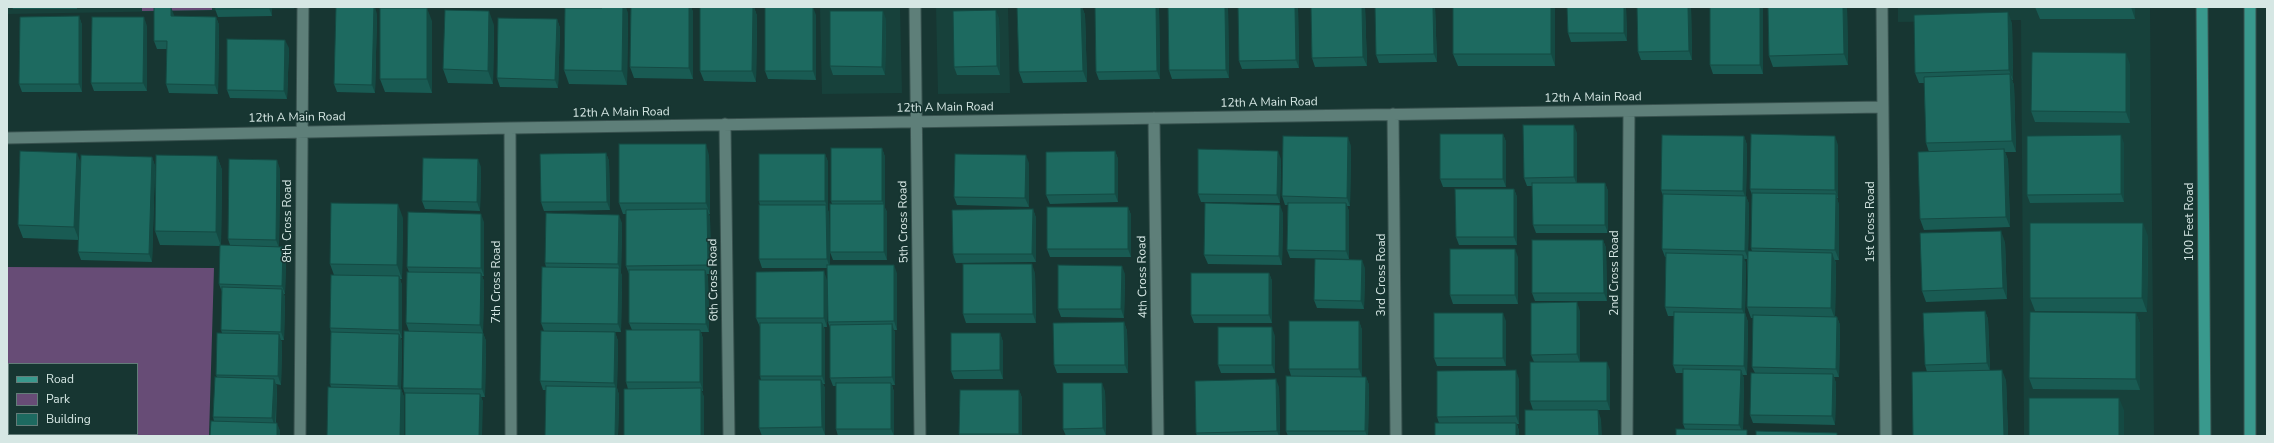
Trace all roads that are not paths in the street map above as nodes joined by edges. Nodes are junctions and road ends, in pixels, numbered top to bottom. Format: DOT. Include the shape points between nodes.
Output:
graph roads {
  1 [pos="303,7"];
  2 [pos="915,7"];
  3 [pos="1882,7"];
  4 [pos="2202,7"];
  5 [pos="2250,7"];
  6 [pos="1883,107"];
  7 [pos="1628,111"];
  8 [pos="1393,114"];
  9 [pos="1154,118"];
  10 [pos="916,122"];
  11 [pos="725,124"];
  12 [pos="510,128"];
  13 [pos="302,131"];
  14 [pos="7,138"];
  15 [pos="300,436"];
  16 [pos="511,436"];
  17 [pos="729,436"];
  18 [pos="920,436"];
  19 [pos="1158,436"];
  20 [pos="1396,436"];
  21 [pos="1627,436"];
  22 [pos="1886,436"];
  23 [pos="2205,436"];
  24 [pos="2250,436"];
  1 -- 13 [label="street, 8th Cross Road"];
  2 -- 10 [label="street, 5th Cross Road"];
  3 -- 6 [label="street, 1st Cross Road"];
  4 -- 23 [label="main road, 100 Feet Road"];
  5 -- 24 [label="main road"];
  6 -- 7 [label="street, 12th A Main Road"];
  6 -- 22 [label="street, 1st Cross Road"];
  7 -- 8 [label="street, 12th A Main Road"];
  7 -- 21 [label="street, 2nd Cross Road"];
  8 -- 9 [label="street, 12th A Main Road"];
  8 -- 20 [label="street, 3rd Cross Road"];
  9 -- 10 [label="street, 12th A Main Road"];
  9 -- 19 [label="street, 4th Cross Road"];
  10 -- 11 [label="street, 12th A Main Road"];
  10 -- 18 [label="street, 5th Cross Road"];
  11 -- 12 [label="street, 12th A Main Road"];
  11 -- 17 [label="street, 6th Cross Road"];
  12 -- 13 [label="street, 12th A Main Road"];
  12 -- 16 [label="street, 7th Cross Road"];
  13 -- 14 [label="street, 12th A Main Road"];
  13 -- 15 [label="street, 8th Cross Road"];
}
